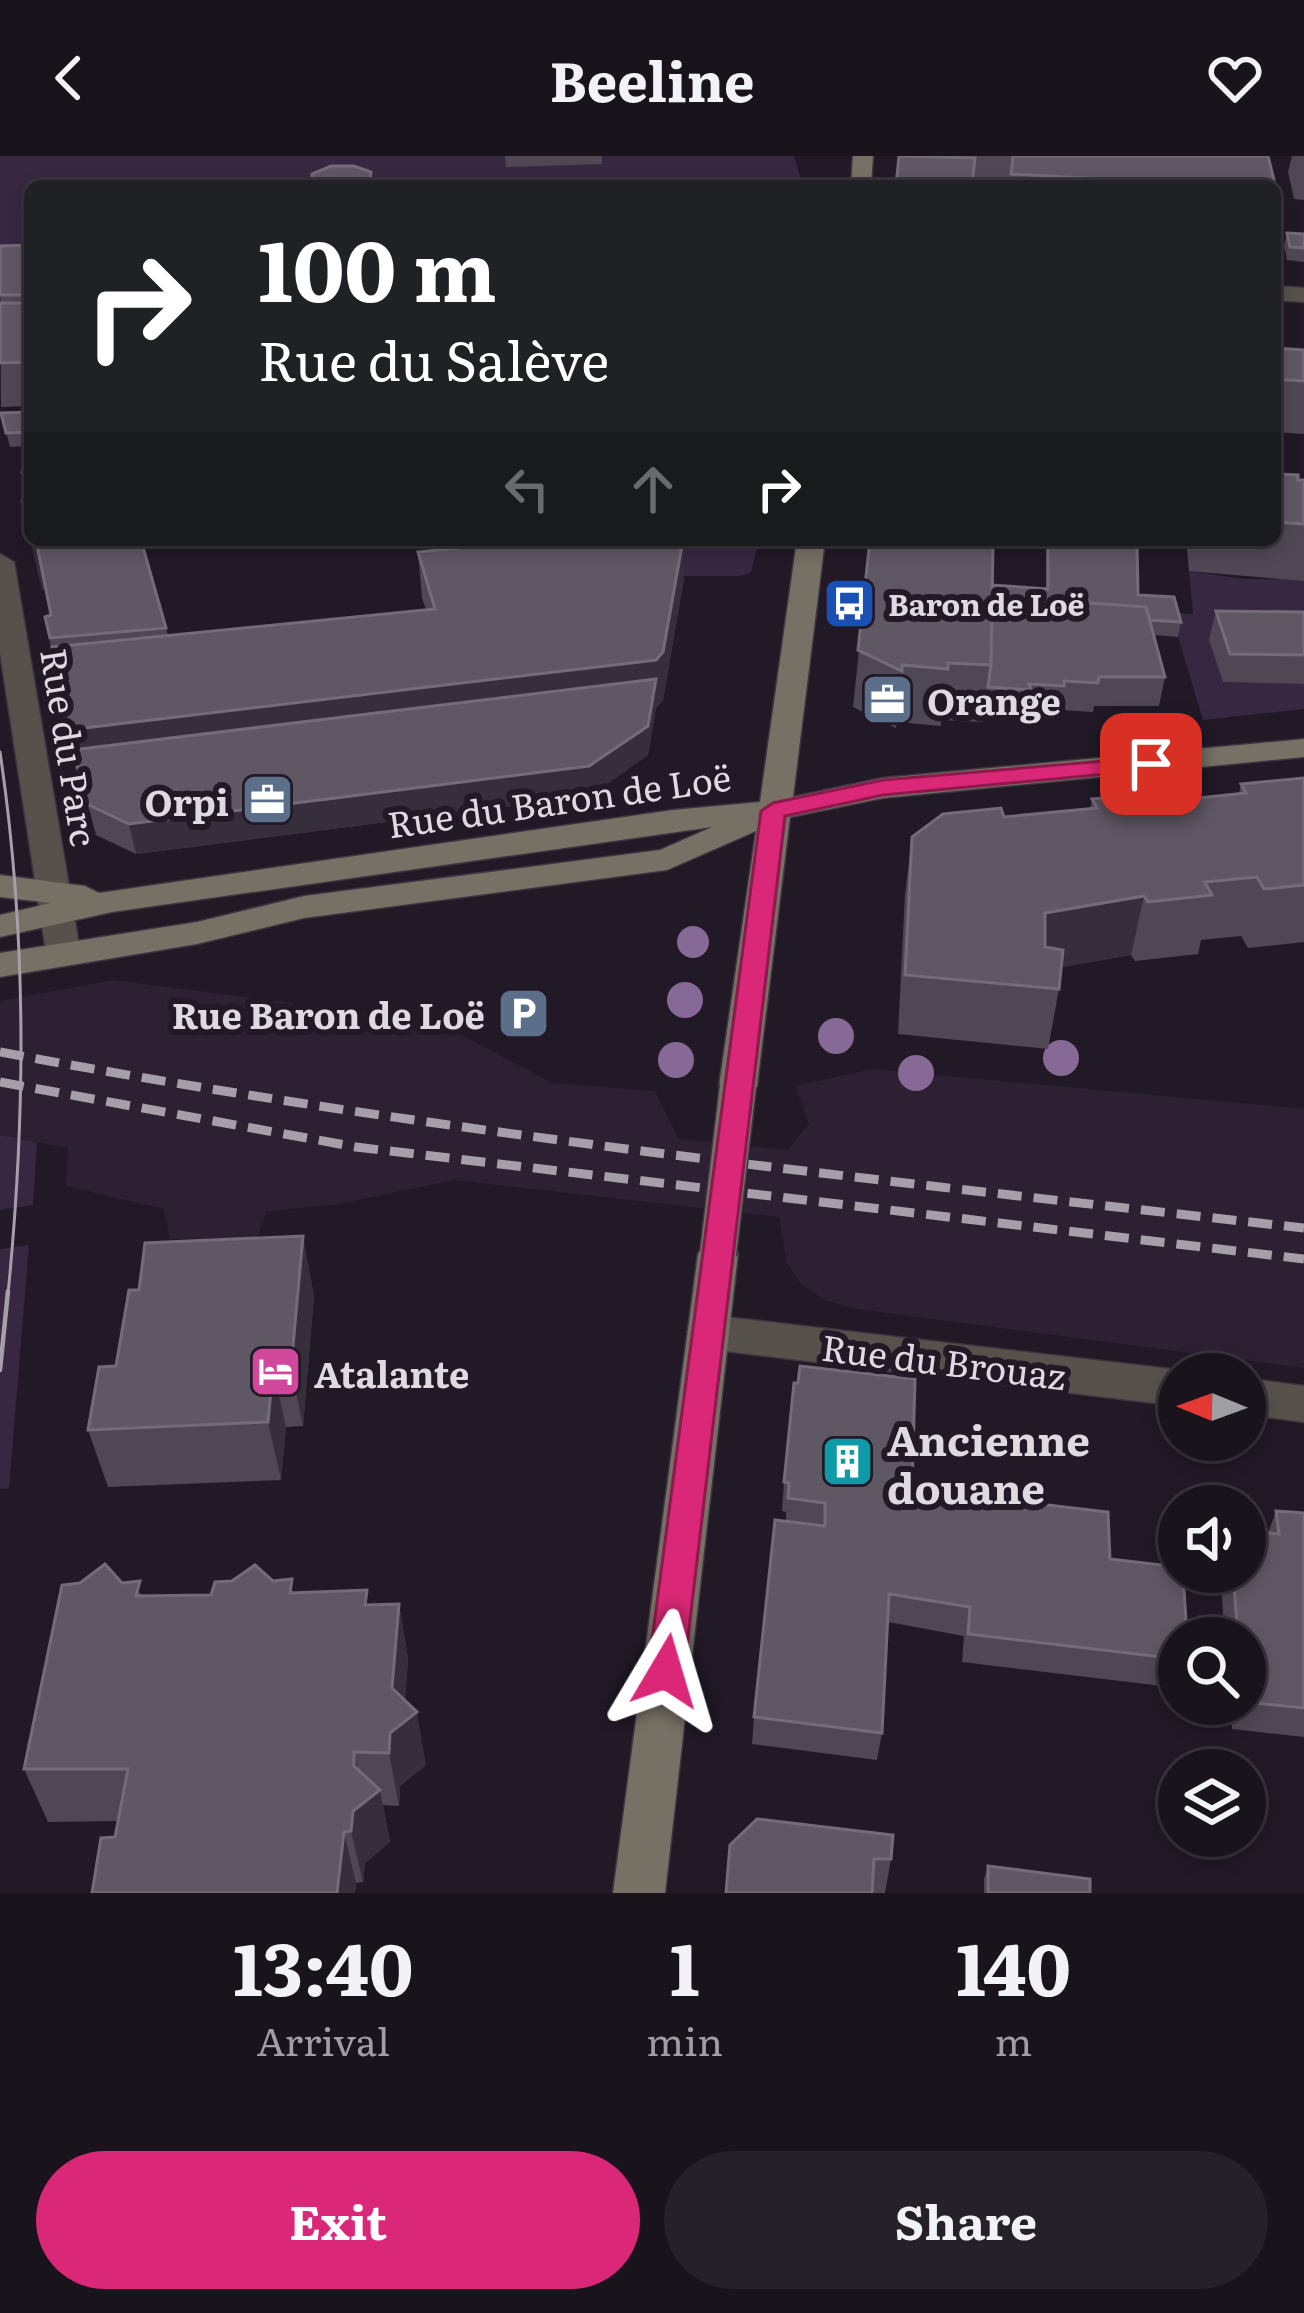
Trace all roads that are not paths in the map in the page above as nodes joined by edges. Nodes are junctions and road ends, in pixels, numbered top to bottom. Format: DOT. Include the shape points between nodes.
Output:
graph roads {
  1 [pos="810,546"];
  2 [pos="0,562"];
  3 [pos="1304,748"];
  4 [pos="773,811"];
  5 [pos="0,886"];
  6 [pos="59,917"];
  7 [pos="0,926"];
  8 [pos="0,943"];
  9 [pos="114,946"];
  10 [pos="0,965"];
  11 [pos="708,1332"];
  12 [pos="1158,1385"];
  13 [pos="1266,1399"];
  14 [pos="1304,1404"];
  15 [pos="639,1893"];
  1 -- 4 [label="street"];
  2 -- 6 [label="street, Rue du Parc"];
  3 -- 4 [label="street" via="883,788"];
  4 -- 6 [label="street, Rue du Baron de Loë" via="112,901"];
  4 -- 9 [label="street, Rue du Baron de Loë" via="667,860 304,907"];
  4 -- 11 [label="street, bridge"];
  5 -- 6 [label="street"];
  6 -- 7 [label="street"];
  6 -- 8 [label="street"];
  6 -- 9 [label="street"];
  9 -- 10 [label="street"];
  11 -- 12 [label="street, Rue du Brouaz"];
  11 -- 15 [label="street"];
  13 -- 14 [label="street"];
}
